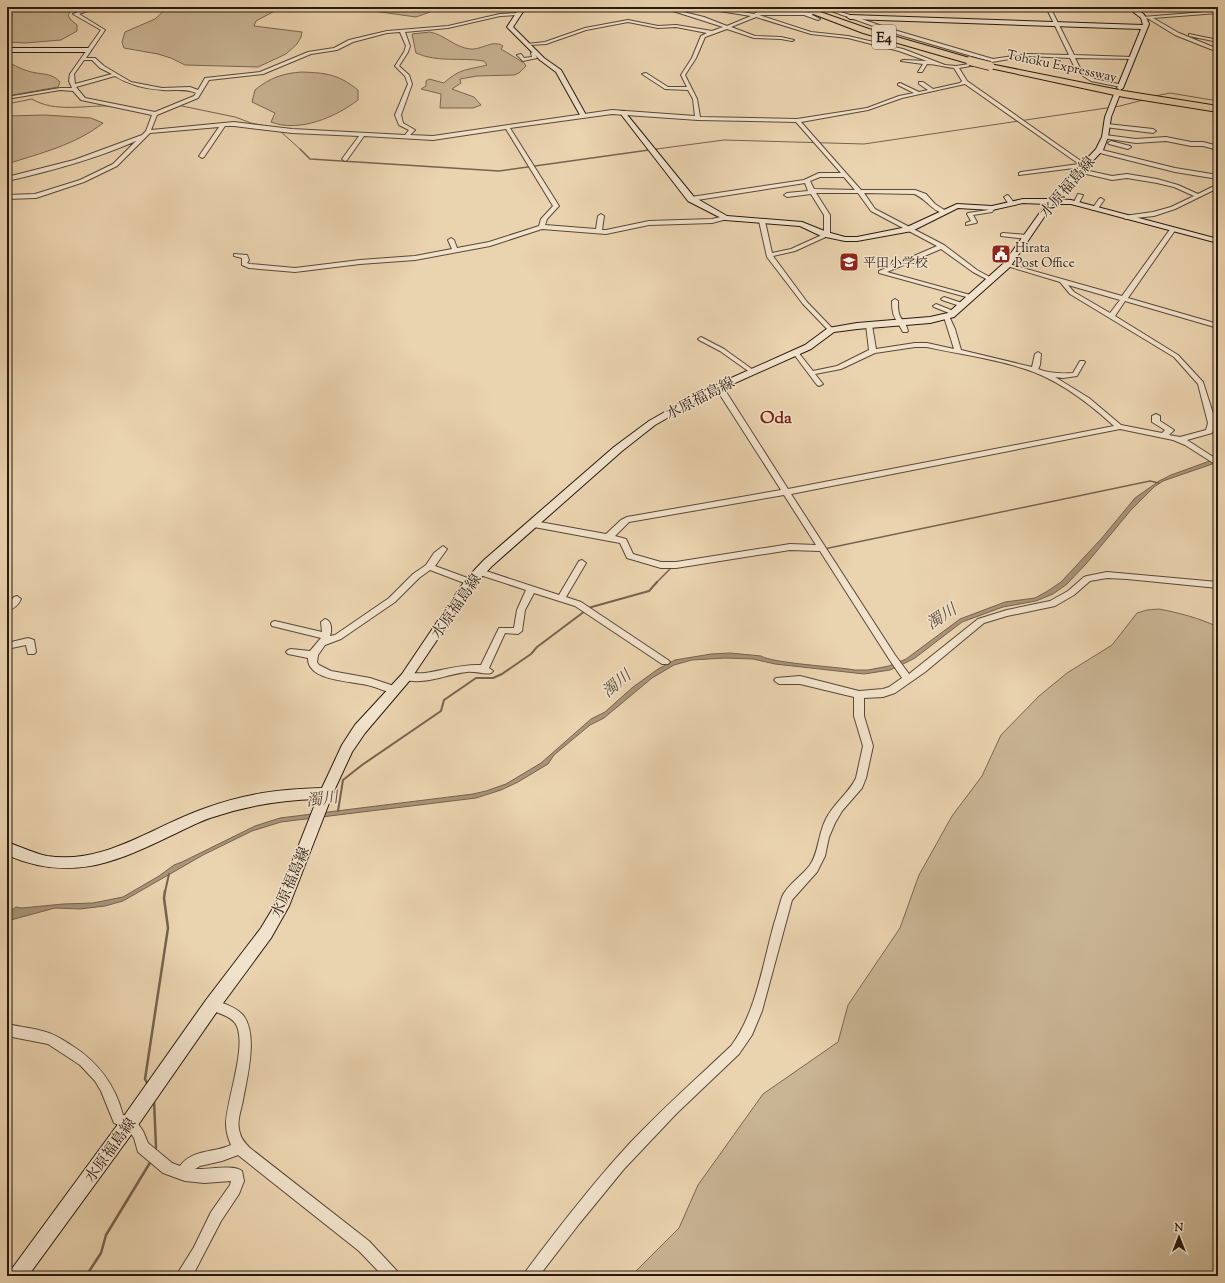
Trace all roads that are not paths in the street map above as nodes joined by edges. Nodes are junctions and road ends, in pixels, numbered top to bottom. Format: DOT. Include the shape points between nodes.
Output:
graph roads {
  1 [pos="96,7"];
  2 [pos="523,7"];
  3 [pos="683,7"];
  4 [pos="696,7"];
  5 [pos="738,7"];
  6 [pos="768,7"];
  7 [pos="786,7"];
  8 [pos="799,7"];
  9 [pos="1048,7"];
  10 [pos="1130,7"];
  11 [pos="1192,7"];
  12 [pos="822,9"];
  13 [pos="732,11"];
  14 [pos="808,12"];
  15 [pos="1218,12"];
  16 [pos="513,13"];
  17 [pos="1202,13"];
  18 [pos="759,14"];
  19 [pos="850,17"];
  20 [pos="1144,17"];
  21 [pos="818,19"];
  22 [pos="1056,24"];
  23 [pos="725,27"];
  24 [pos="1145,27"];
  25 [pos="797,30"];
  26 [pos="402,31"];
  27 [pos="710,32"];
  28 [pos="1174,32"];
  29 [pos="780,38"];
  30 [pos="792,40"];
  31 [pos="1218,40"];
  32 [pos="529,44"];
  33 [pos="7,50"];
  34 [pos="88,50"];
  35 [pos="1218,51"];
  36 [pos="535,52"];
  37 [pos="519,55"];
  38 [pos="1072,56"];
  39 [pos="1133,58"];
  40 [pos="83,59"];
  41 [pos="903,61"];
  42 [pos="972,61"];
  43 [pos="913,62"];
  44 [pos="925,63"];
  45 [pos="937,63"];
  46 [pos="992,63"];
  47 [pos="956,67"];
  48 [pos="906,69"];
  49 [pos="920,72"];
  50 [pos="644,74"];
  51 [pos="115,75"];
  52 [pos="964,82"];
  53 [pos="920,83"];
  54 [pos="900,84"];
  55 [pos="75,88"];
  56 [pos="690,90"];
  57 [pos="932,90"];
  58 [pos="1122,91"];
  59 [pos="199,92"];
  60 [pos="918,93"];
  61 [pos="7,98"];
  62 [pos="1156,98"];
  63 [pos="1218,106"];
  64 [pos="1218,109"];
  65 [pos="622,112"];
  66 [pos="155,114"];
  67 [pos="583,115"];
  68 [pos="698,118"];
  69 [pos="796,120"];
  70 [pos="224,124"];
  71 [pos="1107,126"];
  72 [pos="507,127"];
  73 [pos="1153,131"];
  74 [pos="146,134"];
  75 [pos="362,135"];
  76 [pos="406,137"];
  77 [pos="1104,140"];
  78 [pos="1128,146"];
  79 [pos="1218,148"];
  80 [pos="1098,151"];
  81 [pos="202,156"];
  82 [pos="345,159"];
  83 [pos="1082,167"];
  84 [pos="1210,172"];
  85 [pos="1021,174"];
  86 [pos="843,175"];
  87 [pos="1218,176"];
  88 [pos="7,179"];
  89 [pos="807,181"];
  90 [pos="1218,186"];
  91 [pos="812,191"];
  92 [pos="859,191"];
  93 [pos="787,195"];
  94 [pos="1080,195"];
  95 [pos="1199,196"];
  96 [pos="7,197"];
  97 [pos="691,199"];
  98 [pos="1101,200"];
  99 [pos="1051,202"];
  100 [pos="1076,204"];
  101 [pos="992,208"];
  102 [pos="1095,209"];
  103 [pos="944,212"];
  104 [pos="538,214"];
  105 [pos="648,215"];
  106 [pos="601,216"];
  107 [pos="1126,217"];
  108 [pos="544,218"];
  109 [pos="725,218"];
  110 [pos="762,221"];
  111 [pos="652,223"];
  112 [pos="968,224"];
  113 [pos="542,226"];
  114 [pos="909,229"];
  115 [pos="1173,229"];
  116 [pos="599,232"];
  117 [pos="827,235"];
  118 [pos="1003,236"];
  119 [pos="1027,237"];
  120 [pos="451,240"];
  121 [pos="1218,241"];
  122 [pos="942,246"];
  123 [pos="455,250"];
  124 [pos="236,255"];
  125 [pos="769,255"];
  126 [pos="1007,265"];
  127 [pos="992,280"];
  128 [pos="1062,281"];
  129 [pos="972,297"];
  130 [pos="944,299"];
  131 [pos="1125,299"];
  132 [pos="895,301"];
  133 [pos="963,305"];
  134 [pos="936,306"];
  135 [pos="951,315"];
  136 [pos="1111,317"];
  137 [pos="869,325"];
  138 [pos="902,325"];
  139 [pos="1218,326"];
  140 [pos="831,330"];
  141 [pos="701,339"];
  142 [pos="873,351"];
  143 [pos="958,352"];
  144 [pos="796,353"];
  145 [pos="1038,354"];
  146 [pos="1082,362"];
  147 [pos="1033,370"];
  148 [pos="753,372"];
  149 [pos="811,373"];
  150 [pos="1041,373"];
  151 [pos="819,384"];
  152 [pos="719,386"];
  153 [pos="1156,416"];
  154 [pos="1119,427"];
  155 [pos="1164,435"];
  156 [pos="1180,440"];
  157 [pos="1218,464"];
  158 [pos="787,492"];
  159 [pos="534,524"];
  160 [pos="607,537"];
  161 [pos="822,548"];
  162 [pos="443,550"];
  163 [pos="582,563"];
  164 [pos="429,566"];
  165 [pos="480,572"];
  166 [pos="470,582"];
  167 [pos="1218,585"];
  168 [pos="531,589"];
  169 [pos="561,598"];
  170 [pos="17,599"];
  171 [pos="7,608"];
  172 [pos="325,622"];
  173 [pos="275,624"];
  174 [pos="325,639"];
  175 [pos="7,646"];
  176 [pos="31,652"];
  177 [pos="291,652"];
  178 [pos="313,655"];
  179 [pos="665,662"];
  180 [pos="406,677"];
  181 [pos="908,679"];
  182 [pos="779,680"];
  183 [pos="394,690"];
  184 [pos="859,695"];
  185 [pos="326,793"];
  186 [pos="7,848"];
  187 [pos="212,1005"];
  188 [pos="7,1030"];
  189 [pos="130,1122"];
  190 [pos="240,1147"];
  191 [pos="182,1173"];
  192 [pos="17,1276"];
  193 [pos="183,1276"];
  194 [pos="392,1276"];
  195 [pos="531,1276"];
  1 -- 34 [label="street" via="75,14 103,30"];
  2 -- 16 [label="street"];
  3 -- 23 [label="street" via="675,11"];
  4 -- 13 [label="street"];
  5 -- 13 [label="street"];
  6 -- 18 [label="street"];
  7 -- 14 [label="street"];
  8 -- 42 [label="highway, E4" via="866,31"];
  9 -- 22 [label="street"];
  10 -- 20 [label="street"];
  11 -- 17 [label="street"];
  12 -- 19 [label="street"];
  13 -- 18 [label="street"];
  14 -- 18 [label="street"];
  14 -- 21 [label="street"];
  14 -- 42 [label="highway, E4"];
  15 -- 17 [label="street"];
  16 -- 26 [label="street" via="448,27"];
  16 -- 32 [label="street" via="510,27"];
  17 -- 20 [label="street"];
  18 -- 23 [label="street"];
  18 -- 25 [label="street"];
  19 -- 22 [label="street"];
  19 -- 46 [label="street"];
  20 -- 24 [label="street, 水原福島線"];
  20 -- 28 [label="street"];
  22 -- 24 [label="street"];
  22 -- 38 [label="street"];
  23 -- 27 [label="street"];
  23 -- 29 [label="street" via="754,37"];
  24 -- 39 [label="street, 水原福島線"];
  25 -- 29 [label="street"];
  25 -- 45 [label="street" via="848,37 901,50"];
  26 -- 59 [label="street" via="387,32 351,41 335,49 310,53 261,73 207,79"];
  26 -- 76 [label="street" via="408,46 397,66 407,76 410,84 398,115 401,124 412,130"];
  27 -- 32 [label="street" via="628,21 585,29 546,43"];
  27 -- 56 [label="street" via="703,36 700,47 683,75"];
  28 -- 31 [label="street"];
  28 -- 35 [label="street"];
  29 -- 30 [label="street"];
  32 -- 36 [label="street"];
  33 -- 34 [label="street"];
  34 -- 40 [label="street"];
  36 -- 37 [label="street" via="535,58 523,60"];
  36 -- 67 [label="street" via="559,71"];
  38 -- 39 [label="street"];
  38 -- 46 [label="street" via="1028,55"];
  38 -- 58 [label="street" via="1079,71 1093,80"];
  39 -- 58 [label="street, 水原福島線"];
  40 -- 51 [label="street" via="93,59"];
  40 -- 55 [label="street" via="71,76"];
  41 -- 43 [label="street"];
  42 -- 46 [label="highway, E4, bridge"];
  42 -- 47 [label="street"];
  43 -- 44 [label="street"];
  43 -- 48 [label="street"];
  44 -- 45 [label="street"];
  44 -- 49 [label="street"];
  45 -- 47 [label="street" via="946,67"];
  46 -- 58 [label="highway, Tohoku Expressway / E4"];
  47 -- 52 [label="street"];
  50 -- 56 [label="street" via="667,88"];
  51 -- 55 [label="street"];
  51 -- 59 [label="street" via="133,83 162,89 190,88"];
  52 -- 57 [label="street"];
  52 -- 83 [label="street"];
  53 -- 57 [label="street"];
  54 -- 60 [label="street"];
  55 -- 61 [label="street"];
  55 -- 66 [label="street" via="83,99 143,109"];
  56 -- 68 [label="street" via="698,110"];
  57 -- 60 [label="street"];
  58 -- 62 [label="highway, E4"];
  58 -- 71 [label="street, 水原福島線" via="1112,108"];
  59 -- 66 [label="street" via="196,97"];
  60 -- 69 [label="street" via="868,109"];
  62 -- 63 [label="highway, E4"];
  62 -- 64 [label="highway, E4"];
  65 -- 67 [label="street"];
  65 -- 68 [label="street"];
  65 -- 97 [label="street"];
  66 -- 74 [label="street"];
  67 -- 72 [label="street"];
  68 -- 69 [label="street"];
  69 -- 86 [label="street"];
  70 -- 74 [label="street"];
  70 -- 75 [label="street"];
  70 -- 81 [label="street"];
  71 -- 73 [label="street"];
  71 -- 77 [label="street, 水原福島線"];
  72 -- 76 [label="street" via="439,138"];
  72 -- 108 [label="street" via="556,206"];
  74 -- 88 [label="street" via="79,162"];
  74 -- 96 [label="street" via="115,166 82,181 36,196"];
  75 -- 76 [label="street"];
  75 -- 82 [label="street"];
  77 -- 78 [label="street"];
  77 -- 79 [label="street" via="1166,139"];
  77 -- 80 [label="street, 水原福島線"];
  80 -- 83 [label="street, 水原福島線"];
  80 -- 87 [label="street" via="1175,170"];
  83 -- 85 [label="street"];
  83 -- 95 [label="street" via="1112,178 1127,176 1157,181"];
  83 -- 99 [label="street, 水原福島線"];
  84 -- 87 [label="street"];
  86 -- 89 [label="street" via="819,175"];
  86 -- 92 [label="street"];
  89 -- 91 [label="street" via="807,186"];
  89 -- 97 [label="street"];
  90 -- 95 [label="street"];
  91 -- 92 [label="street"];
  91 -- 93 [label="street"];
  91 -- 117 [label="street" via="827,215"];
  92 -- 103 [label="street" via="921,193 932,205"];
  92 -- 114 [label="street" via="873,210"];
  94 -- 100 [label="street"];
  95 -- 107 [label="street" via="1164,211"];
  97 -- 109 [label="street"];
  98 -- 102 [label="street"];
  99 -- 100 [label="street"];
  99 -- 101 [label="street" via="1009,200"];
  99 -- 119 [label="street, 水原福島線"];
  100 -- 102 [label="street"];
  101 -- 103 [label="street" via="957,206"];
  101 -- 112 [label="street" via="990,211 970,214 974,222"];
  102 -- 107 [label="street"];
  103 -- 114 [label="street"];
  104 -- 108 [label="street"];
  105 -- 111 [label="street"];
  106 -- 116 [label="street"];
  107 -- 115 [label="street"];
  108 -- 113 [label="street"];
  109 -- 110 [label="street"];
  109 -- 111 [label="street" via="712,221"];
  110 -- 117 [label="street" via="802,224"];
  110 -- 125 [label="street"];
  111 -- 116 [label="street"];
  113 -- 116 [label="street"];
  113 -- 123 [label="street" via="490,244"];
  114 -- 117 [label="street" via="857,239"];
  114 -- 122 [label="street"];
  115 -- 121 [label="street"];
  115 -- 131 [label="street"];
  117 -- 125 [label="street" via="793,250"];
  118 -- 119 [label="street"];
  119 -- 126 [label="street, 水原福島線"];
  120 -- 123 [label="street"];
  122 -- 127 [label="street" via="975,271"];
  122 -- 129 [label="street" via="882,272"];
  123 -- 124 [label="street" via="415,258 294,270 249,266 244,264 245,256"];
  125 -- 140 [label="street" via="805,303"];
  126 -- 127 [label="street, 水原福島線"];
  126 -- 128 [label="street"];
  127 -- 129 [label="street, 水原福島線"];
  128 -- 131 [label="street"];
  128 -- 136 [label="street" via="1070,291"];
  129 -- 133 [label="street, 水原福島線"];
  130 -- 133 [label="street"];
  131 -- 136 [label="street"];
  131 -- 139 [label="street"];
  132 -- 138 [label="street" via="895,314"];
  133 -- 135 [label="street, 水原福島線"];
  134 -- 135 [label="street"];
  135 -- 138 [label="street, 水原福島線"];
  135 -- 143 [label="street"];
  136 -- 156 [label="street" via="1176,356 1201,383 1212,423 1210,429"];
  137 -- 138 [label="street, 水原福島線"];
  137 -- 140 [label="street, 水原福島線"];
  137 -- 142 [label="street"];
  140 -- 144 [label="street, 水原福島線"];
  141 -- 148 [label="street"];
  142 -- 143 [label="street" via="920,345"];
  142 -- 149 [label="street" via="839,368"];
  143 -- 147 [label="street"];
  144 -- 148 [label="street, 水原福島線"];
  144 -- 149 [label="street"];
  145 -- 147 [label="street"];
  146 -- 150 [label="street" via="1072,376"];
  147 -- 150 [label="street"];
  148 -- 152 [label="street, 水原福島線"];
  149 -- 151 [label="street"];
  150 -- 154 [label="street" via="1087,399"];
  152 -- 158 [label="street"];
  152 -- 159 [label="street, 水原福島線" via="652,423 618,449"];
  153 -- 155 [label="street" via="1156,422 1170,430"];
  154 -- 155 [label="street"];
  154 -- 158 [label="street"];
  155 -- 156 [label="street"];
  156 -- 157 [label="street"];
  158 -- 160 [label="street" via="627,520 613,535"];
  158 -- 161 [label="street"];
  159 -- 160 [label="street"];
  159 -- 165 [label="street, 水原福島線"];
  160 -- 161 [label="street" via="624,541 630,556 666,566 790,548"];
  161 -- 181 [label="street"];
  162 -- 164 [label="street"];
  163 -- 169 [label="street"];
  164 -- 166 [label="street"];
  164 -- 174 [label="street" via="382,608 338,637"];
  165 -- 166 [label="street, 水原福島線"];
  165 -- 168 [label="street"];
  166 -- 180 [label="street, 水原福島線"];
  167 -- 181 [label="street" via="1107,575 1087,579 1072,594 1052,604 1007,613 981,622"];
  168 -- 169 [label="street"];
  168 -- 180 [label="street" via="521,610 518,631 502,630 486,670 467,668 437,675"];
  169 -- 179 [label="street" via="578,604"];
  170 -- 171 [label="street"];
  172 -- 174 [label="street" via="328,629"];
  173 -- 174 [label="street"];
  174 -- 178 [label="street"];
  175 -- 176 [label="street" via="28,641"];
  177 -- 178 [label="street"];
  178 -- 183 [label="street" via="312,662 324,673 362,680"];
  180 -- 183 [label="street, 水原福島線"];
  181 -- 184 [label="street" via="883,693"];
  182 -- 184 [label="street" via="800,680"];
  183 -- 185 [label="street, 水原福島線" via="354,738"];
  184 -- 195 [label="street" via="859,716 868,746 861,778 830,821 820,856 813,869 787,898 748,1032 735,1050 652,1128 594,1192"];
  185 -- 186 [label="street" via="280,795 232,806 205,814 123,852 100,859 76,863 49,863 26,857"];
  185 -- 187 [label="street, 水原福島線" via="282,906 266,933"];
  187 -- 189 [label="street, 水原福島線"];
  187 -- 190 [label="street" via="233,1014 241,1022 244,1030 246,1041 232,1122 232,1132"];
  188 -- 189 [label="street" via="47,1038 82,1057 106,1087 116,1106 118,1119"];
  189 -- 191 [label="street" via="143,1147 168,1168"];
  189 -- 192 [label="street, 水原福島線"];
  190 -- 191 [label="street" via="222,1155 193,1161"];
  190 -- 194 [label="street" via="364,1246"];
  191 -- 193 [label="street" via="204,1176 235,1174 238,1182 221,1207 203,1244"];
}
